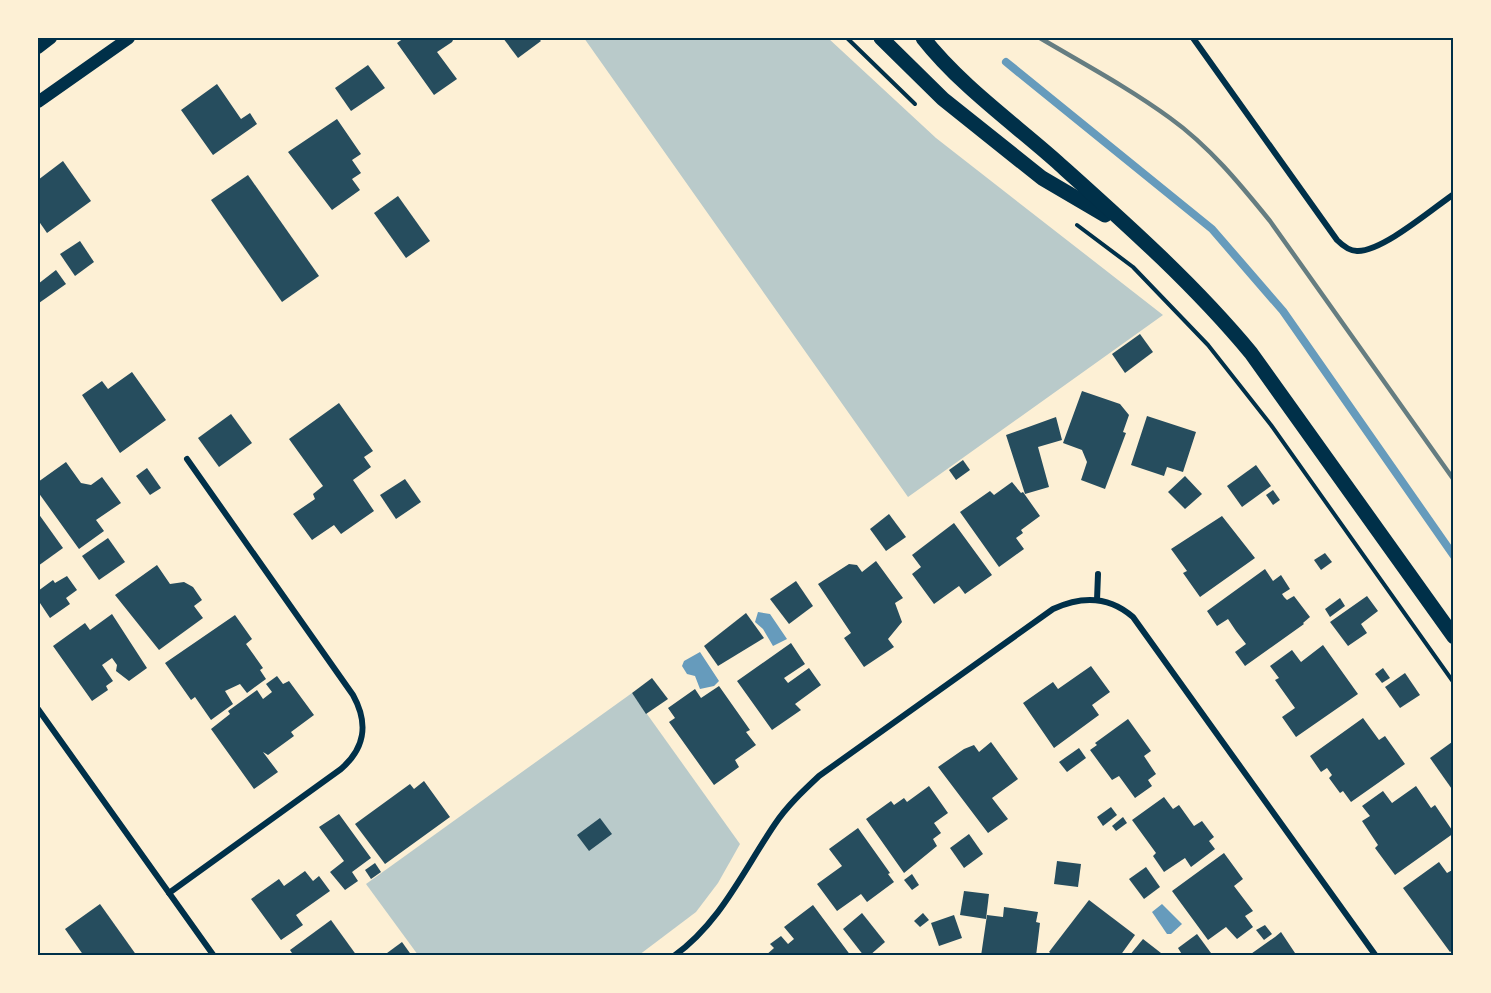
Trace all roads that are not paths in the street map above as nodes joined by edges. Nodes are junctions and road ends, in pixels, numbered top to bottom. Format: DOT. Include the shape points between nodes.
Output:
graph roads {
  1 [pos="51,38"];
  2 [pos="129,38"];
  3 [pos="881,38"];
  4 [pos="923,38"];
  5 [pos="1193,38"];
  6 [pos="38,48"];
  7 [pos="38,102"];
  8 [pos="1454,194"];
  9 [pos="1128,229"];
  10 [pos="187,459"];
  11 [pos="1098,574"];
  12 [pos="1097,600"];
  13 [pos="1454,638"];
  14 [pos="38,709"];
  15 [pos="169,893"];
  16 [pos="214,956"];
  17 [pos="674,956"];
  18 [pos="1376,956"];
  1 -- 6 [label="main road"];
  2 -- 7 [label="main road"];
  3 -- 9 [label="main road" via="943,99 1042,178"];
  4 -- 9 [label="main road" via="971,87"];
  5 -- 8 [label="street" via="1344,247 1358,252 1377,247"];
  9 -- 13 [label="main road" via="1192,287 1251,353"];
  10 -- 15 [label="street" via="353,695 359,705 364,734 360,747 341,769"];
  11 -- 12 [label="street"];
  12 -- 17 [label="street" via="1068,602 1053,609 819,776 775,823 713,919"];
  12 -- 18 [label="street" via="1123,608 1133,616"];
  14 -- 15 [label="street"];
  15 -- 16 [label="street"];
}
